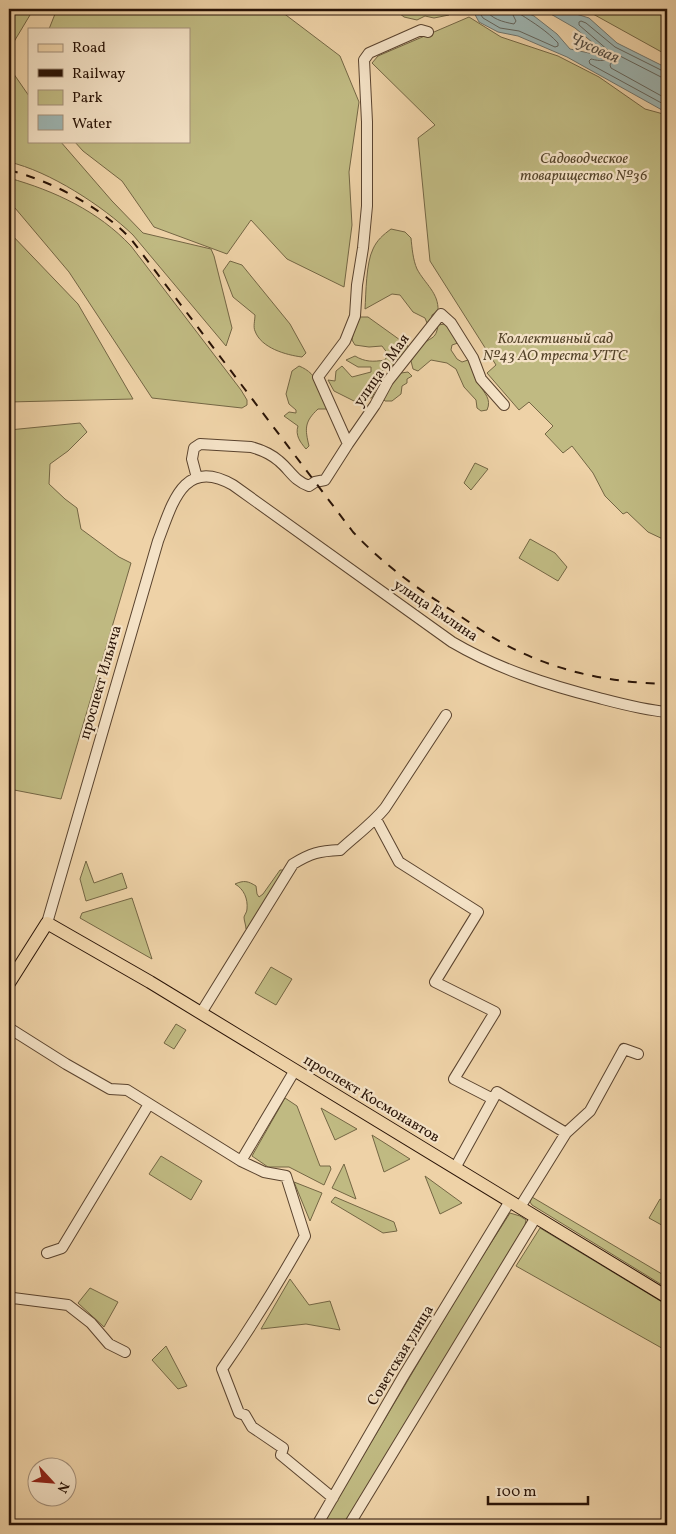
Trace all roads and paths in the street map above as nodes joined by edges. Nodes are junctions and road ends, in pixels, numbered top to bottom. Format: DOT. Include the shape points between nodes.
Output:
graph roads {
  1 [pos="428,32"];
  2 [pos="504,405"];
  3 [pos="348,444"];
  4 [pos="197,478"];
  5 [pos="667,712"];
  6 [pos="446,715"];
  7 [pos="376,819"];
  8 [pos="47,923"];
  9 [pos="9,983"];
  10 [pos="201,1013"];
  11 [pos="9,1028"];
  12 [pos="638,1054"];
  13 [pos="294,1070"];
  14 [pos="493,1099"];
  15 [pos="149,1104"];
  16 [pos="566,1133"];
  17 [pos="241,1161"];
  18 [pos="455,1168"];
  19 [pos="515,1204"];
  20 [pos="536,1217"];
  21 [pos="47,1253"];
  22 [pos="667,1297"];
  23 [pos="9,1302"];
  24 [pos="126,1352"];
  25 [pos="333,1498"];
  26 [pos="317,1525"];
  27 [pos="349,1525"];
  1 -- 3 [label="street" via="421,30 370,52 364,60 367,206 355,316 346,342 318,378"];
  2 -- 3 [label="street, улица 9 Мая" via="481,380 473,358 451,323 441,314 388,381"];
  3 -- 4 [label="street, улица 9 Мая" via="324,480 309,486 297,481 268,453 251,447 200,444 194,448 192,460"];
  4 -- 5 [label="street, улица Емлина" via="223,479 469,652 552,686 628,706"];
  4 -- 8 [label="street, проспект Ильича" via="176,495 158,541"];
  6 -- 7 [label="street"];
  7 -- 10 [label="street" via="340,850 320,851 293,864"];
  7 -- 14 [label="street" via="399,862 478,912 435,982 495,1012 454,1079"];
  8 -- 9 [label="main road, проспект Ильича"];
  8 -- 10 [label="main road, проспект Космонавтов"];
  10 -- 13 [label="main road, проспект Космонавтов"];
  11 -- 15 [label="street" via="110,1089 127,1090"];
  12 -- 16 [label="street, Советская улица" via="624,1048 590,1111"];
  13 -- 17 [label="street"];
  13 -- 18 [label="main road, проспект Космонавтов"];
  14 -- 16 [label="street" via="497,1092"];
  14 -- 18 [label="street"];
  15 -- 17 [label="street"];
  15 -- 21 [label="street" via="62,1248"];
  16 -- 19 [label="street, Советская улица"];
  17 -- 25 [label="street" via="264,1172 286,1176 305,1236 222,1369 239,1413 252,1427 283,1448 282,1455"];
  18 -- 19 [label="main road, проспект Космонавтов"];
  19 -- 20 [label="main road, проспект Космонавтов"];
  19 -- 25 [label="street, Советская улица" via="404,1375"];
  20 -- 22 [label="main road, проспект Космонавтов"];
  20 -- 27 [label="street"];
  23 -- 24 [label="street" via="12,1298 68,1305 91,1323 109,1344"];
  25 -- 26 [label="street, Советская улица"];
}
